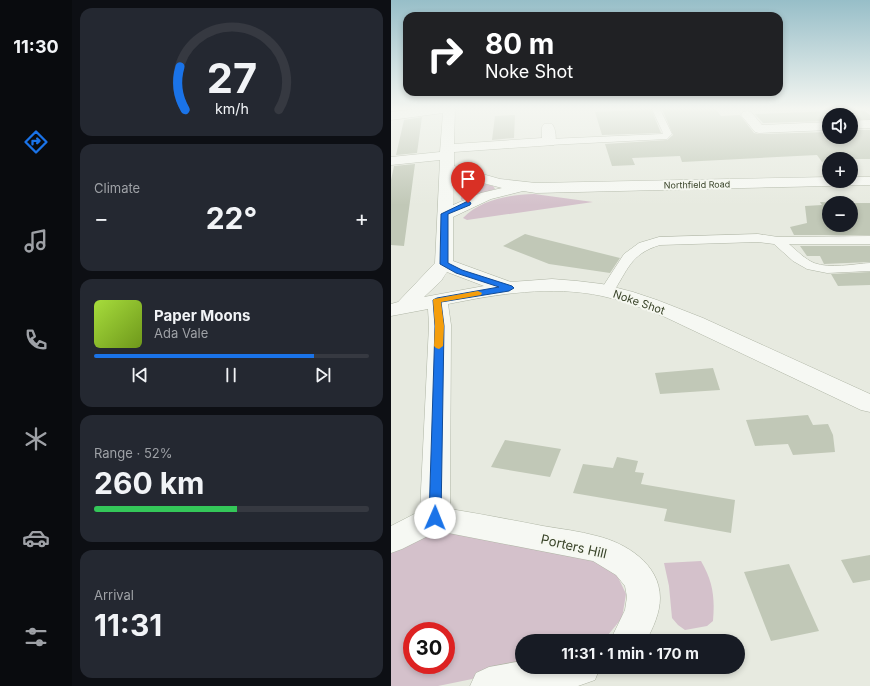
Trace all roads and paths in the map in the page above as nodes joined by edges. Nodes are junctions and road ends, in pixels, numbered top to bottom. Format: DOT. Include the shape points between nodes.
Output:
graph roads {
  1 [pos="448,141"];
  2 [pos="572,141"];
  3 [pos="549,142"];
  4 [pos="447,158"];
  5 [pos="391,161"];
  6 [pos="870,181"];
  7 [pos="524,187"];
  8 [pos="445,214"];
  9 [pos="870,240"];
  10 [pos="778,241"];
  11 [pos="444,264"];
  12 [pos="870,267"];
  13 [pos="509,288"];
  14 [pos="607,291"];
  15 [pos="437,300"];
  16 [pos="398,309"];
  17 [pos="870,404"];
  18 [pos="435,518"];
  19 [pos="391,540"];
  20 [pos="632,634"];
  21 [pos="548,674"];
  22 [pos="489,686"];
  1 -- 4 [label="street"];
  2 -- 3 [label="lane"];
  3 -- 4 [label="street"];
  4 -- 5 [label="street"];
  4 -- 7 [label="street, Northfield Road" via="499,183"];
  4 -- 8 [label="street"];
  6 -- 7 [label="street, Northfield Road"];
  7 -- 8 [label="street, Northfield Road" via="486,196"];
  8 -- 11 [label="street"];
  9 -- 10 [label="lane"];
  10 -- 12 [label="lane" via="806,264 814,267"];
  10 -- 14 [label="lane" via="759,238 659,241 643,246 628,257"];
  11 -- 13 [label="street"];
  11 -- 16 [label="street" via="435,277"];
  13 -- 14 [label="street, Noke Shot" via="553,285"];
  13 -- 15 [label="street, Noke Shot"];
  14 -- 17 [label="street, Noke Shot" via="634,298 699,324"];
  15 -- 16 [label="street, Noke Shot"];
  15 -- 18 [label="street" via="439,326"];
  18 -- 19 [label="street"];
  18 -- 20 [label="street, Porters Hill" via="598,549 616,556 630,566 641,581 644,595 641,615"];
  21 -- 22 [label="street"];
}
